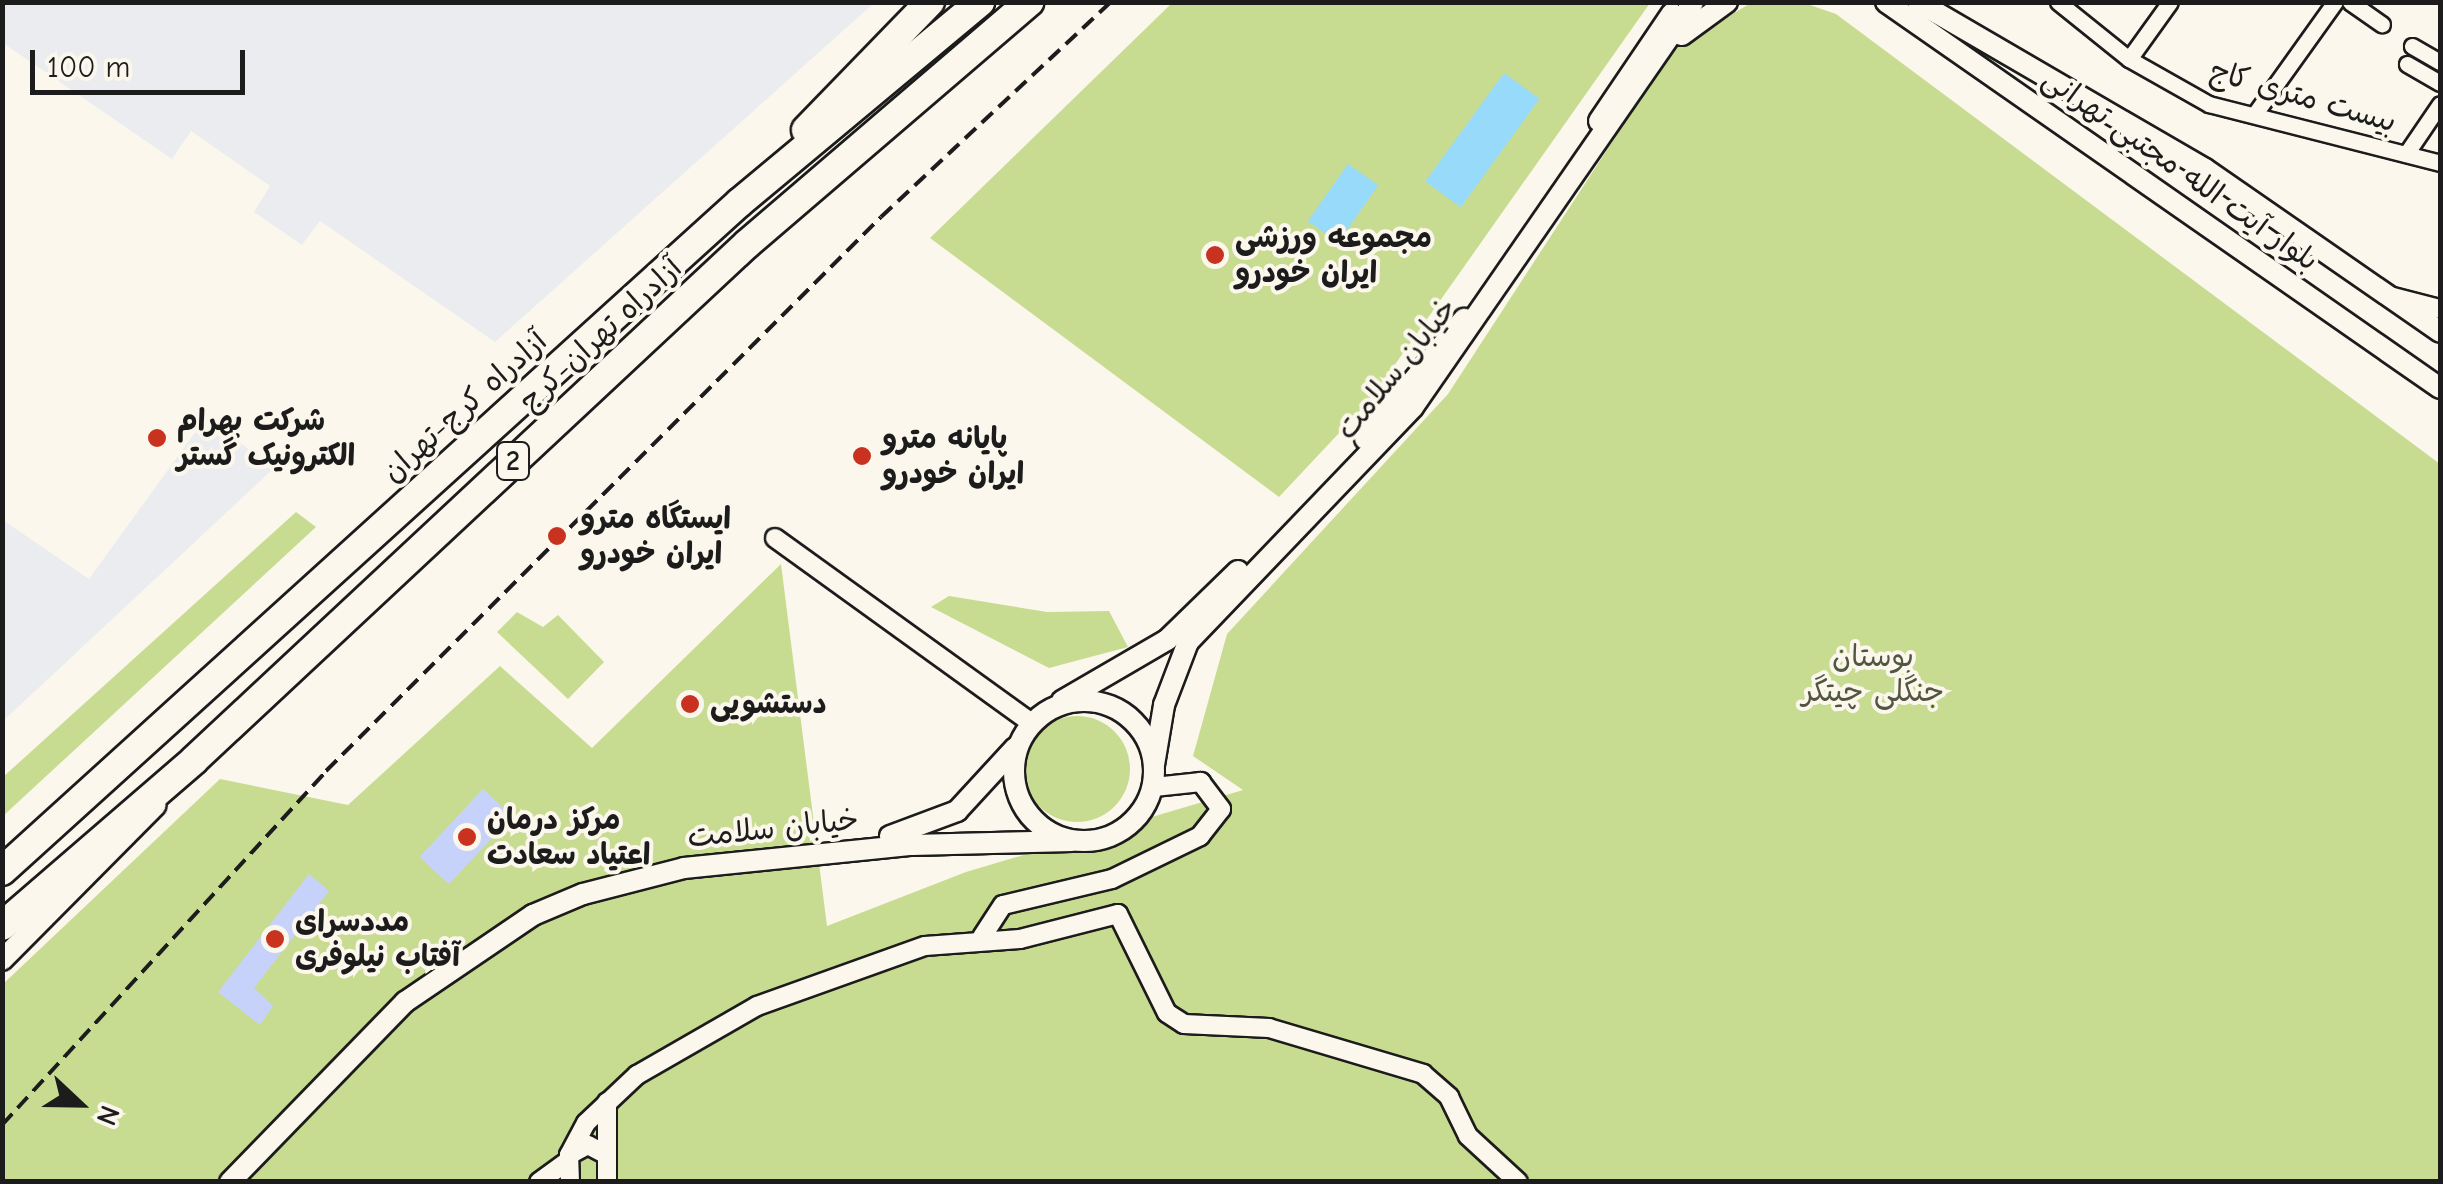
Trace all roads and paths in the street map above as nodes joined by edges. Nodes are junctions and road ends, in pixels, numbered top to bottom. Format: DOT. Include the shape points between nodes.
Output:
graph roads {
  1 [pos="930,2"];
  2 [pos="980,2"];
  3 [pos="1030,2"];
  4 [pos="1679,2"];
  5 [pos="1693,2"];
  6 [pos="1727,2"];
  7 [pos="1886,2"];
  8 [pos="1918,2"];
  9 [pos="2058,2"];
  10 [pos="2170,2"];
  11 [pos="2335,2"];
  12 [pos="2350,2"];
  13 [pos="2382,24"];
  14 [pos="2412,46"];
  15 [pos="1666,50"];
  16 [pos="2129,58"];
  17 [pos="2440,62"];
  18 [pos="2407,64"];
  19 [pos="2440,82"];
  20 [pos="2440,104"];
  21 [pos="2254,116"];
  22 [pos="2406,154"];
  23 [pos="2440,163"];
  24 [pos="740,204"];
  25 [pos="2391,297"];
  26 [pos="2440,309"];
  27 [pos="2440,332"];
  28 [pos="2440,388"];
  29 [pos="775,538"];
  30 [pos="1062,702"];
  31 [pos="1029,721"];
  32 [pos="1014,748"];
  33 [pos="194,760"];
  34 [pos="1154,764"];
  35 [pos="1154,786"];
  36 [pos="1072,841"];
  37 [pos="2,871"];
  38 [pos="2,926"];
  39 [pos="982,936"];
  40 [pos="2,960"];
  41 [pos="325,1072"];
  42 [pos="607,1102"];
  43 [pos="568,1158"];
  44 [pos="609,1167"];
  45 [pos="216,1182"];
  46 [pos="230,1182"];
  47 [pos="539,1182"];
  48 [pos="570,1182"];
  49 [pos="630,1182"];
  50 [pos="1518,1182"];
  1 -- 24 [label="highway"];
  2 -- 24 [label="highway, آزادراه کرج-تهران / 2"];
  3 -- 33 [label="highway, آزادراه تهران-کرج / 2" via="746,244"];
  4 -- 30 [label="main road, خیابان سلامت" via="1470,312 1364,439 1167,640"];
  5 -- 15 [label="main road, خیابان سلامت"];
  6 -- 15 [label="main road"];
  7 -- 28 [label="main road, بلوار آیت الله مجتبی تهرانی"];
  8 -- 25 [label="main road, بلوار آیت الله مجتبی تهرانی" via="2204,168"];
  9 -- 16 [label="street, بیست متری کاج"];
  10 -- 16 [label="street"];
  11 -- 21 [label="street"];
  12 -- 13 [label="street"];
  14 -- 17 [label="street"];
  15 -- 34 [label="main road, خیابان سلامت" via="1413,407 1188,642 1164,705"];
  16 -- 21 [label="street, بیست متری کاج" via="2208,104"];
  18 -- 19 [label="street"];
  20 -- 22 [label="street"];
  21 -- 22 [label="street, بیست متری کاج"];
  22 -- 23 [label="street, بیست متری کاج"];
  24 -- 37 [label="highway, آزادراه کرج-تهران / 2"];
  25 -- 26 [label="street"];
  25 -- 27 [label="main road, بلوار آیت الله مجتبی تهرانی"];
  29 -- 31 [label="street"];
  30 -- 31 [label="main road"];
  30 -- 34 [label="main road" via="1114,709 1148,742"];
  31 -- 32 [label="main road"];
  32 -- 36 [label="main road" via="1023,805 1044,828"];
  32 -- 41 [label="main road, خیابان سلامت" via="957,811 913,832 624,868 583,880 424,974"];
  33 -- 38 [label="highway, آزادراه تهران-کرج / 2"];
  33 -- 40 [label="main road" via="139,826"];
  34 -- 35 [label="main road"];
  35 -- 36 [label="main road" via="1146,807 1114,836"];
  35 -- 39 [label="street" via="1201,782 1221,810 1200,836 1112,879 1002,905"];
  36 -- 41 [label="main road, خیابان سلامت" via="912,845 684,868 583,894 468,955"];
  39 -- 42 [label="street" via="925,946 757,1006 689,1040"];
  39 -- 50 [label="street" via="1020,939 1118,914 1156,994 1184,1024 1269,1028 1423,1074 1449,1097 1468,1136"];
  41 -- 45 [label="main road, خیابان سلامت"];
  41 -- 46 [label="main road, خیابان سلامت"];
  42 -- 43 [label="street"];
  42 -- 44 [label="street"];
  43 -- 44 [label="street" via="588,1145"];
  43 -- 47 [label="street"];
  43 -- 48 [label="street"];
  44 -- 49 [label="street"];
}
